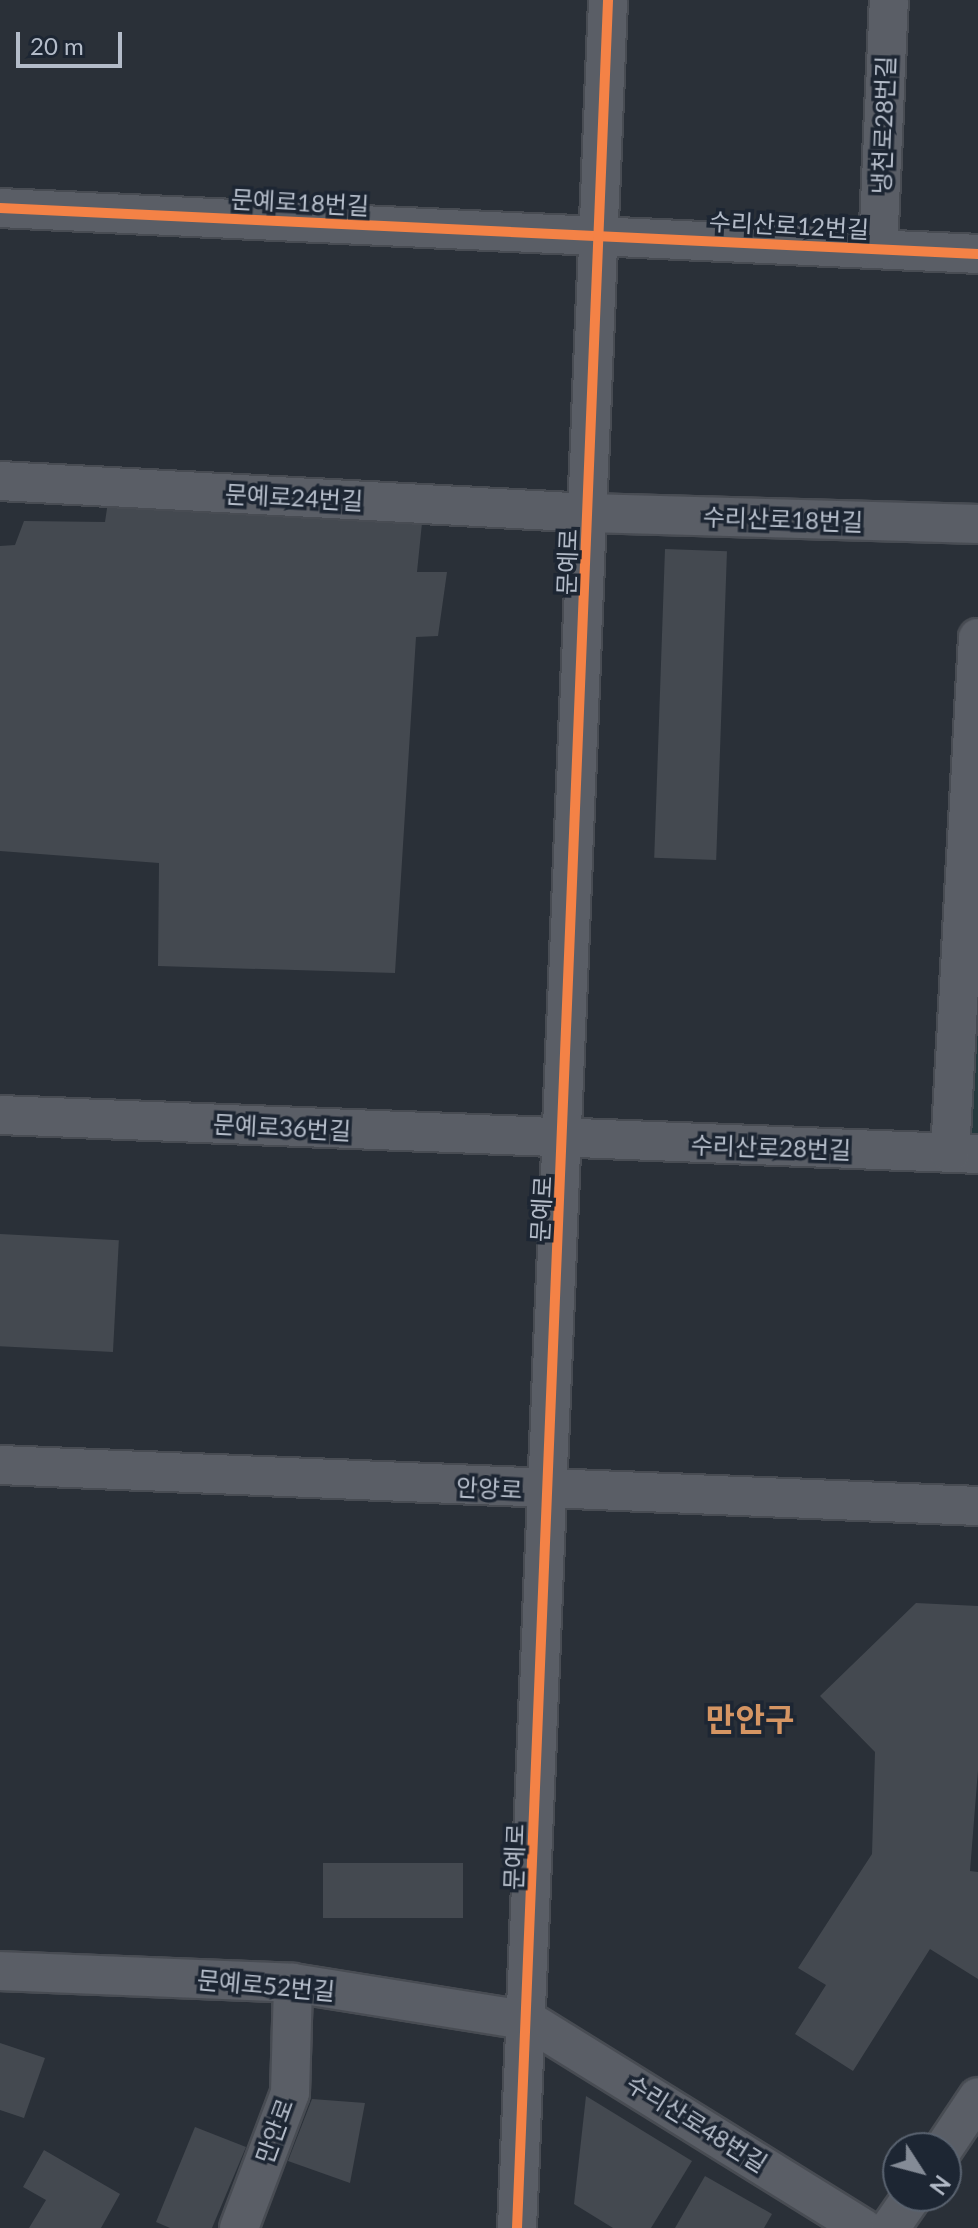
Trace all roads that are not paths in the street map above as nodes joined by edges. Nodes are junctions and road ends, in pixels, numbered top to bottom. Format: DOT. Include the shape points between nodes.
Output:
graph roads {
  1 [pos="608,0"];
  2 [pos="889,0"];
  3 [pos="0,208"];
  4 [pos="598,236"];
  5 [pos="878,249"];
  6 [pos="978,254"];
  7 [pos="0,481"];
  8 [pos="589,513"];
  9 [pos="978,524"];
  10 [pos="978,638"];
  11 [pos="971,914"];
  12 [pos="0,1115"];
  13 [pos="565,1140"];
  14 [pos="964,1153"];
  15 [pos="0,1465"];
  16 [pos="544,1490"];
  17 [pos="978,1506"];
  18 [pos="0,1971"];
  19 [pos="293,1983"];
  20 [pos="529,2021"];
  21 [pos="978,2097"];
  22 [pos="955,2132"];
  23 [pos="239,2228"];
  24 [pos="517,2228"];
  25 [pos="863,2228"];
  1 -- 4 [label="street, 문예로"];
  2 -- 5 [label="street, 냉천로28번길"];
  3 -- 4 [label="street, 문예로18번길"];
  4 -- 5 [label="street, 수리산로12번길"];
  4 -- 8 [label="street, 문예로"];
  5 -- 6 [label="street, 수리산로12번길"];
  7 -- 8 [label="street, 문예로24번길"];
  8 -- 9 [label="street, 수리산로18번길"];
  8 -- 13 [label="street, 문예로"];
  10 -- 11 [label="street"];
  11 -- 14 [label="street"];
  12 -- 13 [label="street, 문예로36번길"];
  13 -- 14 [label="street, 수리산로28번길"];
  13 -- 16 [label="street, 문예로"];
  15 -- 16 [label="street, 안양로"];
  16 -- 17 [label="street, 안양로"];
  16 -- 20 [label="street, 문예로"];
  18 -- 19 [label="street, 문예로52번길"];
  19 -- 20 [label="street, 문예로52번길"];
  19 -- 23 [label="street, 만안로" via="290,2093"];
  20 -- 24 [label="street, 문예로"];
  20 -- 25 [label="street, 수리산로48번길"];
  21 -- 22 [label="street"];
}
